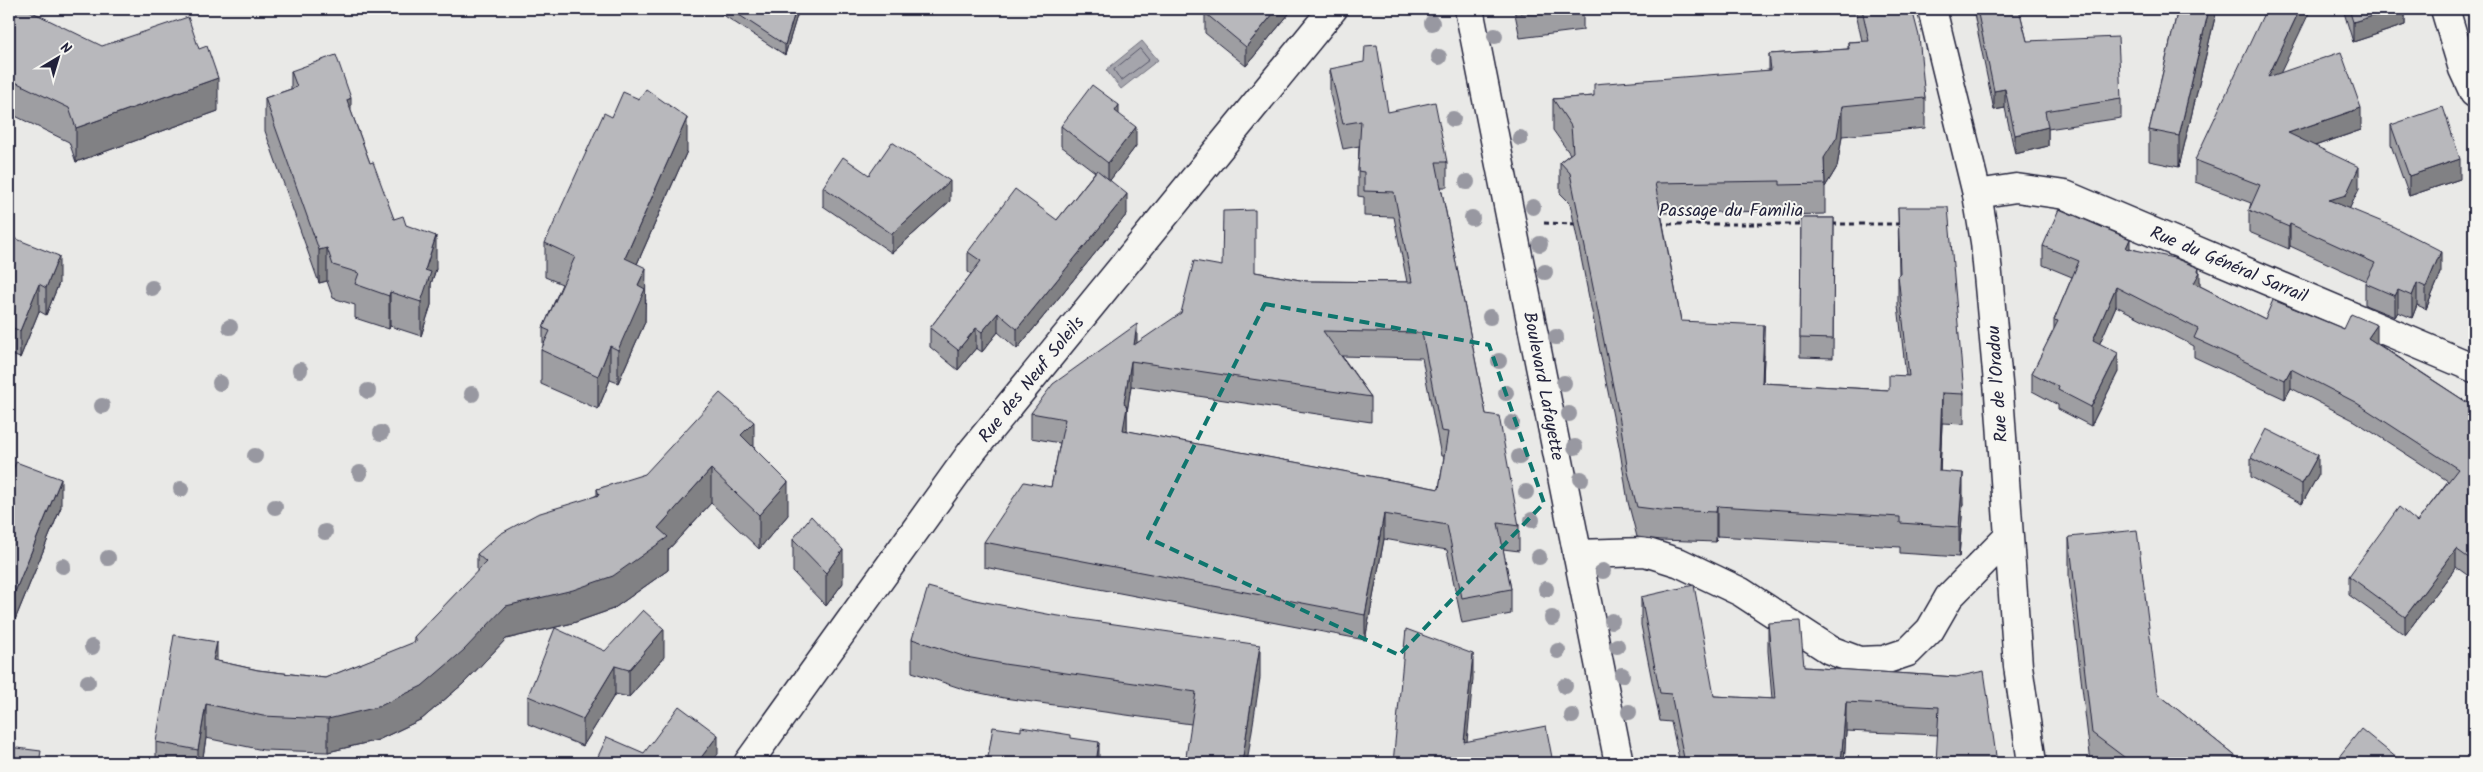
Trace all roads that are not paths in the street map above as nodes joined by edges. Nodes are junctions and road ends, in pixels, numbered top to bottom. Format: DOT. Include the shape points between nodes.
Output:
graph roads {
  1 [pos="1333,9"];
  2 [pos="1469,9"];
  3 [pos="1932,9"];
  4 [pos="2445,9"];
  5 [pos="2474,93"];
  6 [pos="1976,194"];
  7 [pos="2474,368"];
  8 [pos="2008,536"];
  9 [pos="1577,554"];
  10 [pos="748,763"];
  11 [pos="1619,763"];
  12 [pos="2032,763"];
  1 -- 10 [label="street, Rue des Neuf Soleils" via="974,450"];
  2 -- 9 [label="street, Boulevard Lafayette"];
  3 -- 6 [label="street, Rue de l'Oradou"];
  4 -- 5 [label="street"];
  6 -- 7 [label="street, Rue du Général Sarrail" via="2016,188 2065,195"];
  6 -- 8 [label="street, Rue de l'Oradou" via="1985,242"];
  8 -- 9 [label="street" via="1949,598 1930,630 1908,652 1884,660 1859,661 1830,650 1742,592 1680,563 1645,552"];
  8 -- 12 [label="street, Rue de l'Oradou" via="2018,666"];
  9 -- 11 [label="street, Boulevard Lafayette"];
}
